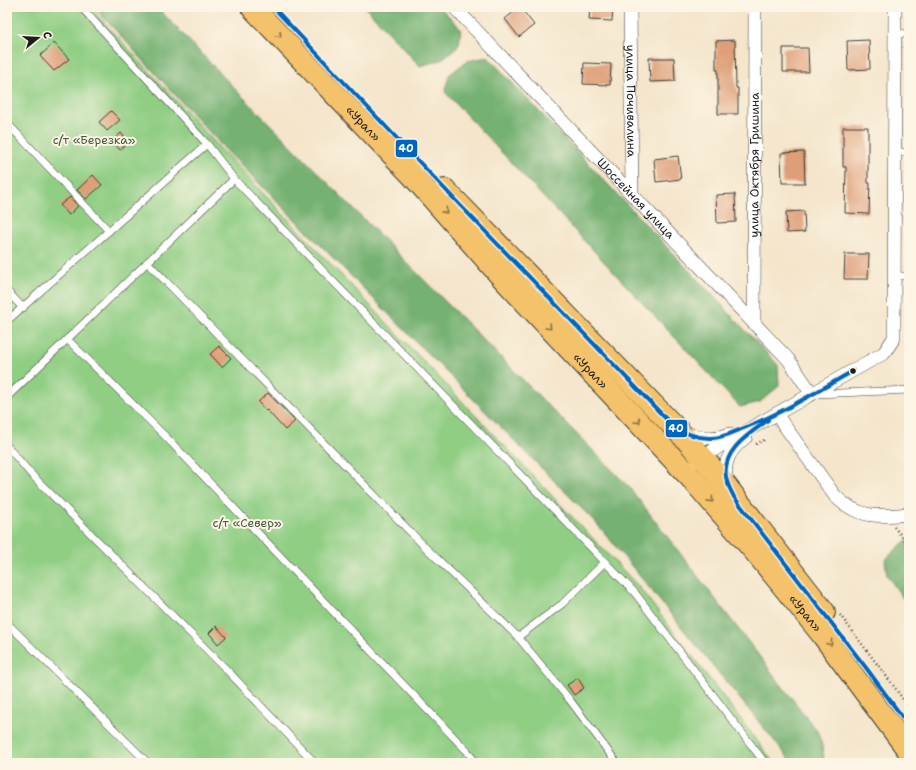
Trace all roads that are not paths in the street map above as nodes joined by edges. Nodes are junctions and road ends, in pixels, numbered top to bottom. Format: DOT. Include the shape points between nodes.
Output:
graph roads {
  1 [pos="81,7"];
  2 [pos="252,7"];
  3 [pos="273,7"];
  4 [pos="454,7"];
  5 [pos="630,7"];
  6 [pos="755,7"];
  7 [pos="895,7"];
  8 [pos="895,34"];
  9 [pos="909,34"];
  10 [pos="7,123"];
  11 [pos="207,144"];
  12 [pos="895,152"];
  13 [pos="909,152"];
  14 [pos="234,179"];
  15 [pos="632,194"];
  16 [pos="109,231"];
  17 [pos="147,262"];
  18 [pos="894,276"];
  19 [pos="909,276"];
  20 [pos="7,291"];
  21 [pos="23,308"];
  22 [pos="7,321"];
  23 [pos="754,323"];
  24 [pos="67,339"];
  25 [pos="909,390"];
  26 [pos="812,394"];
  27 [pos="7,397"];
  28 [pos="776,414"];
  29 [pos="674,427"];
  30 [pos="7,446"];
  31 [pos="702,457"];
  32 [pos="685,471"];
  33 [pos="734,496"];
  34 [pos="909,514"];
  35 [pos="605,562"];
  36 [pos="7,623"];
  37 [pos="518,637"];
  38 [pos="909,726"];
  39 [pos="909,750"];
  40 [pos="148,763"];
  41 [pos="315,763"];
  42 [pos="476,763"];
  43 [pos="617,763"];
  44 [pos="765,763"];
  1 -- 11 [label="lane"];
  2 -- 32 [label="highway, «Урал», one-way" via="414,177 501,276"];
  3 -- 29 [label="highway, «Урал»"];
  4 -- 15 [label="street, Шоссейная улица"];
  5 -- 15 [label="street, улица Почивалина"];
  6 -- 23 [label="street, улица Октября Гришина"];
  7 -- 8 [label="street"];
  8 -- 9 [label="lane"];
  8 -- 12 [label="street"];
  10 -- 16 [label="lane"];
  11 -- 14 [label="lane"];
  11 -- 16 [label="lane"];
  12 -- 13 [label="lane"];
  12 -- 18 [label="street"];
  14 -- 17 [label="lane"];
  14 -- 35 [label="lane"];
  15 -- 23 [label="street, Шоссейная улица"];
  16 -- 21 [label="lane"];
  17 -- 24 [label="lane"];
  17 -- 37 [label="lane" via="425,547"];
  18 -- 19 [label="lane"];
  18 -- 26 [label="street" via="894,338 884,353"];
  20 -- 21 [label="lane"];
  21 -- 22 [label="lane"];
  23 -- 26 [label="street, Шоссейная улица" via="788,359"];
  24 -- 27 [label="lane"];
  24 -- 42 [label="lane" via="171,442"];
  25 -- 26 [label="lane"];
  26 -- 28 [label="street"];
  28 -- 29 [label="street" via="717,438 698,437"];
  28 -- 31 [label="street"];
  28 -- 33 [label="street" via="731,450 726,463 726,477"];
  28 -- 34 [label="street" via="835,496 843,503 868,515"];
  29 -- 31 [label="highway, «Урал»"];
  30 -- 41 [label="lane" via="30,473 226,669"];
  31 -- 32 [label="street"];
  31 -- 33 [label="highway, «Урал»"];
  32 -- 39 [label="highway, «Урал», one-way" via="822,634"];
  33 -- 38 [label="highway, «Урал»"];
  35 -- 37 [label="lane" via="562,604"];
  35 -- 44 [label="lane" via="635,593"];
  36 -- 40 [label="lane"];
  37 -- 43 [label="lane"];
}
